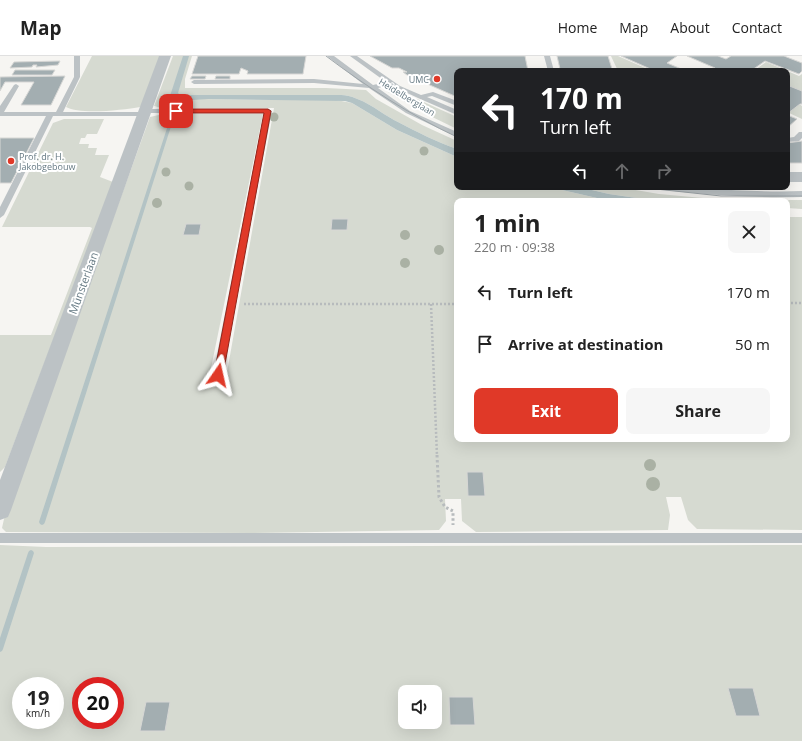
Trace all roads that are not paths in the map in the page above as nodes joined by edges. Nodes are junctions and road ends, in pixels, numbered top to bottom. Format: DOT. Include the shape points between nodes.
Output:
graph roads {
  1 [pos="78,56"];
  2 [pos="165,56"];
  3 [pos="330,56"];
  4 [pos="354,56"];
  5 [pos="541,56"];
  6 [pos="547,56"];
  7 [pos="553,56"];
  8 [pos="543,68"];
  9 [pos="550,68"];
  10 [pos="555,68"];
  11 [pos="194,82"];
  12 [pos="391,82"];
  13 [pos="16,86"];
  14 [pos="370,86"];
  15 [pos="420,98"];
  16 [pos="454,103"];
  17 [pos="454,112"];
  18 [pos="0,113"];
  19 [pos="145,113"];
  20 [pos="55,114"];
  21 [pos="454,134"];
  22 [pos="802,134"];
  23 [pos="790,140"];
  24 [pos="790,177"];
  25 [pos="802,177"];
  26 [pos="688,190"];
  27 [pos="775,190"];
  28 [pos="802,194"];
  29 [pos="784,195"];
  30 [pos="0,215"];
  31 [pos="218,375"];
  32 [pos="4,485"];
  33 [pos="0,510"];
  34 [pos="0,538"];
  35 [pos="802,538"];
  1 -- 20 [label="lane" via="77,77"];
  2 -- 19 [label="street, Münsterlaan"];
  3 -- 14 [label="lane, Heidelberglaan"];
  4 -- 12 [label="lane"];
  5 -- 8 [label="lane"];
  6 -- 9 [label="lane"];
  7 -- 10 [label="lane"];
  11 -- 14 [label="lane" via="314,82"];
  12 -- 14 [label="lane"];
  12 -- 15 [label="lane"];
  13 -- 18 [label="lane"];
  14 -- 21 [label="lane, Heidelberglaan" via="408,112"];
  15 -- 16 [label="lane" via="433,94"];
  15 -- 17 [label="lane"];
  18 -- 20 [label="lane"];
  19 -- 20 [label="lane"];
  19 -- 31 [label="lane" via="268,111"];
  19 -- 32 [label="street, Münsterlaan"];
  20 -- 30 [label="lane"];
  22 -- 23 [label="lane"];
  24 -- 25 [label="street"];
  26 -- 29 [label="lane"];
  27 -- 29 [label="lane"];
  28 -- 29 [label="lane"];
  32 -- 33 [label="street, Münsterlaan"];
  34 -- 35 [label="lane"];
}
